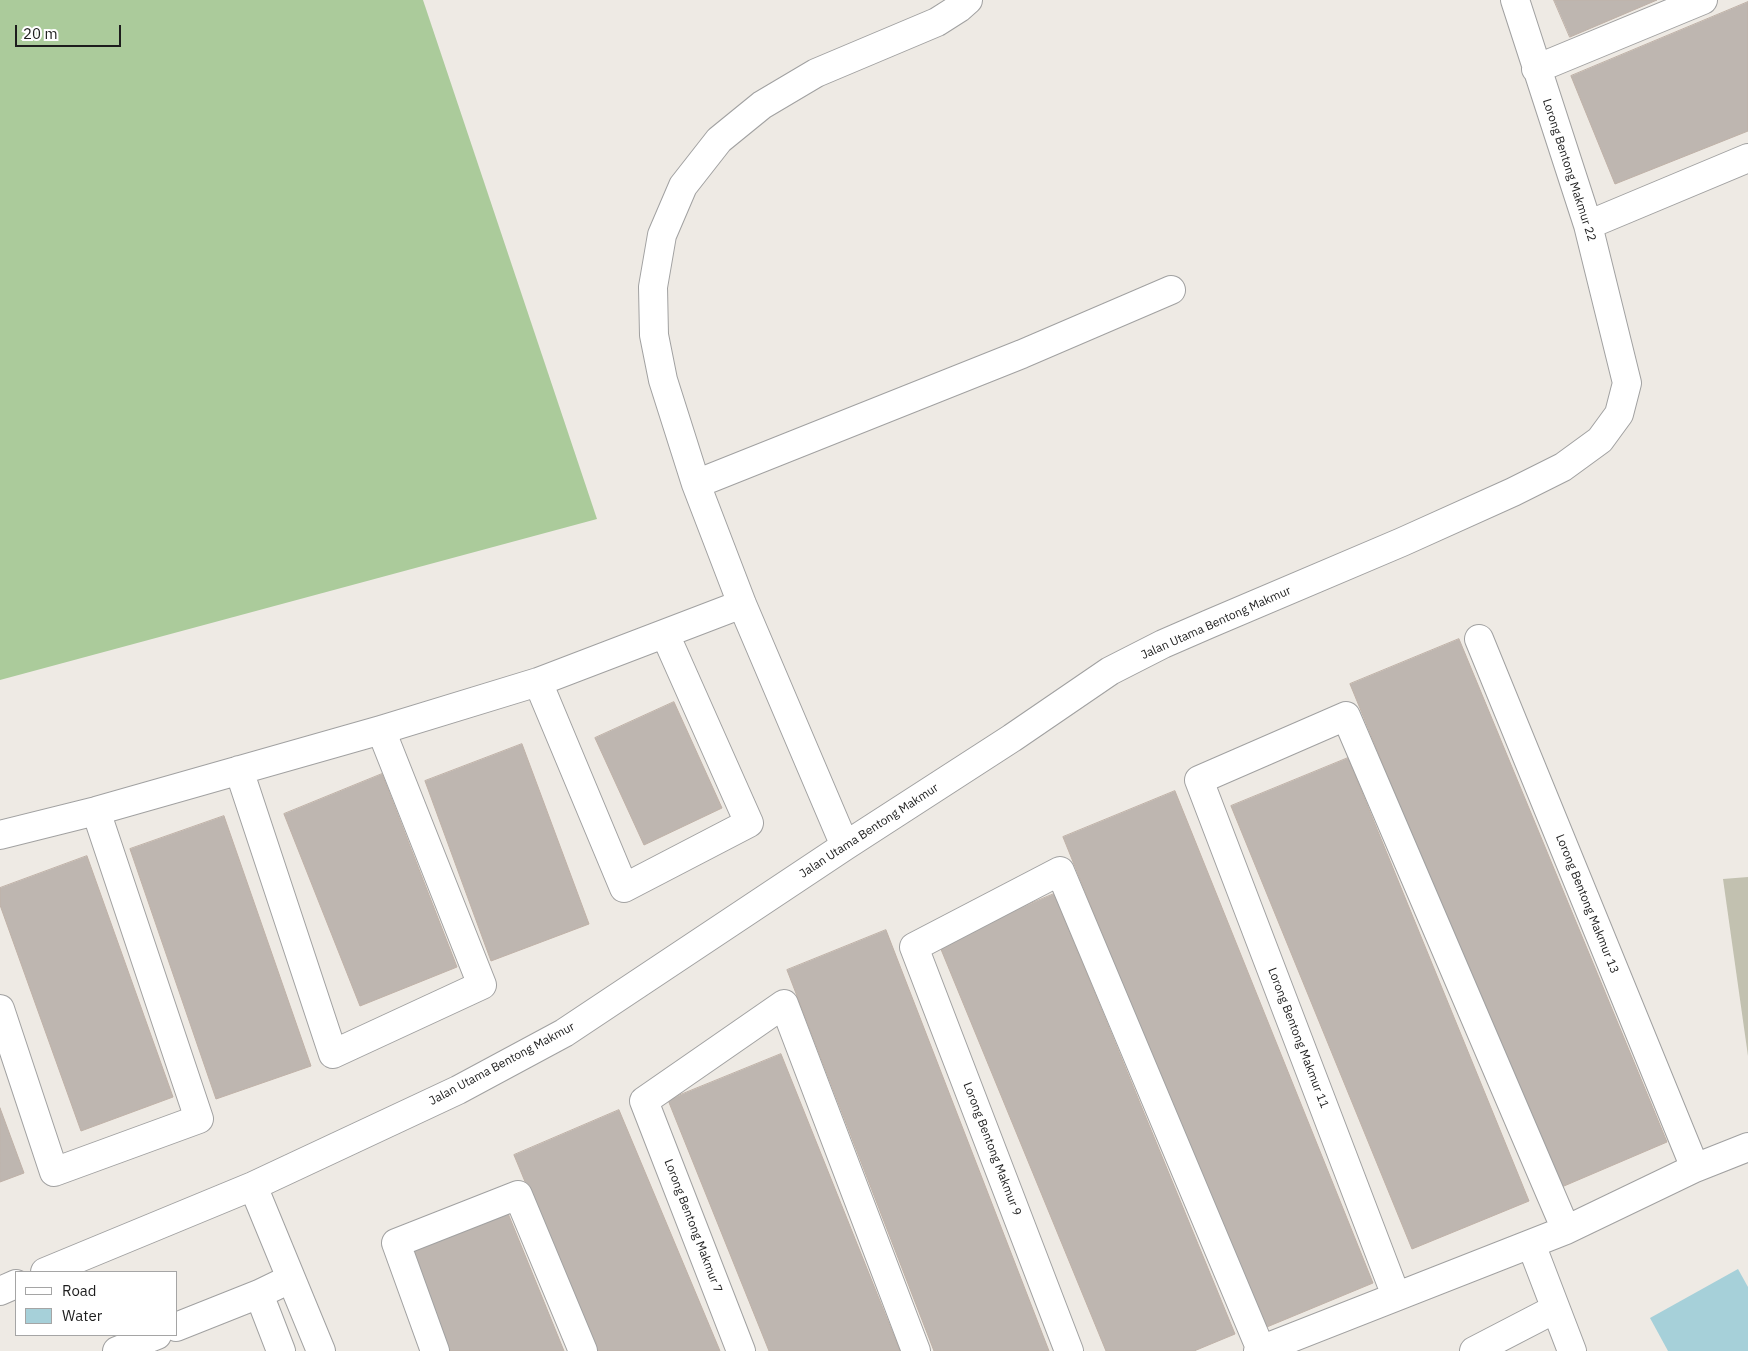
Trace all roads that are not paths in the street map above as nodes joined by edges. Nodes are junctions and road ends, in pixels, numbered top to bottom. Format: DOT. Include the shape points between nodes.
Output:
graph roads {
  1 [pos="968,0"];
  2 [pos="1515,0"];
  3 [pos="1704,0"];
  4 [pos="1536,69"];
  5 [pos="1748,158"];
  6 [pos="1588,225"];
  7 [pos="1171,290"];
  8 [pos="1617,342"];
  9 [pos="696,484"];
  10 [pos="742,604"];
  11 [pos="665,634"];
  12 [pos="1479,639"];
  13 [pos="538,682"];
  14 [pos="381,730"];
  15 [pos="240,770"];
  16 [pos="96,810"];
  17 [pos="0,835"];
  18 [pos="845,846"];
  19 [pos="0,1009"];
  20 [pos="1748,1146"];
  21 [pos="1695,1168"];
  22 [pos="253,1186"];
  23 [pos="1566,1230"];
  24 [pos="1531,1244"];
  25 [pos="47,1271"];
  26 [pos="290,1279"];
  27 [pos="15,1284"];
  28 [pos="0,1291"];
  29 [pos="259,1294"];
  30 [pos="1396,1296"];
  31 [pos="1556,1309"];
  32 [pos="178,1326"];
  33 [pos="154,1336"];
  34 [pos="1260,1350"];
  35 [pos="117,1351"];
  36 [pos="281,1351"];
  37 [pos="321,1351"];
  38 [pos="435,1351"];
  39 [pos="583,1351"];
  40 [pos="741,1351"];
  41 [pos="916,1351"];
  42 [pos="1069,1351"];
  43 [pos="1474,1351"];
  44 [pos="1572,1351"];
  1 -- 9 [label="street" via="937,22 816,72 762,105 719,140 683,186 662,235 653,287 654,335 663,380"];
  2 -- 4 [label="street, Lorong Bentong Makmur 22"];
  3 -- 4 [label="street"];
  4 -- 6 [label="street, Lorong Bentong Makmur 22"];
  5 -- 6 [label="street"];
  6 -- 8 [label="street, Lorong Bentong Makmur 22"];
  7 -- 9 [label="street" via="1022,354"];
  8 -- 18 [label="street, Jalan Utama Bentong Makmur" via="1627,383 1619,414 1600,440 1563,467 1402,542 1163,644 1110,671"];
  9 -- 10 [label="street"];
  10 -- 11 [label="street"];
  10 -- 18 [label="street"];
  11 -- 13 [label="street"];
  11 -- 13 [label="street" via="749,823 624,888"];
  12 -- 21 [label="street, Lorong Bentong Makmur 13"];
  13 -- 14 [label="street"];
  14 -- 15 [label="street"];
  14 -- 15 [label="street" via="482,986 333,1054"];
  15 -- 16 [label="street"];
  16 -- 17 [label="street"];
  16 -- 19 [label="street" via="199,1119 54,1172"];
  18 -- 22 [label="street, Jalan Utama Bentong Makmur" via="564,1033 458,1090"];
  20 -- 21 [label="street"];
  21 -- 23 [label="street"];
  22 -- 25 [label="street, Jalan Utama Bentong Makmur"];
  22 -- 26 [label="street"];
  23 -- 24 [label="street"];
  23 -- 30 [label="street, Lorong Bentong Makmur 11" via="1346,716 1199,780"];
  24 -- 30 [label="street"];
  24 -- 31 [label="street"];
  26 -- 29 [label="street"];
  26 -- 37 [label="street"];
  27 -- 28 [label="street"];
  29 -- 32 [label="street"];
  29 -- 36 [label="street"];
  30 -- 34 [label="street"];
  31 -- 43 [label="street"];
  31 -- 44 [label="street"];
  33 -- 35 [label="street"];
  34 -- 42 [label="street, Lorong Bentong Makmur 9" via="1060,871 914,947"];
  38 -- 39 [label="street" via="396,1243 518,1195"];
  40 -- 41 [label="street, Lorong Bentong Makmur 7" via="644,1101 784,1004"];
}
